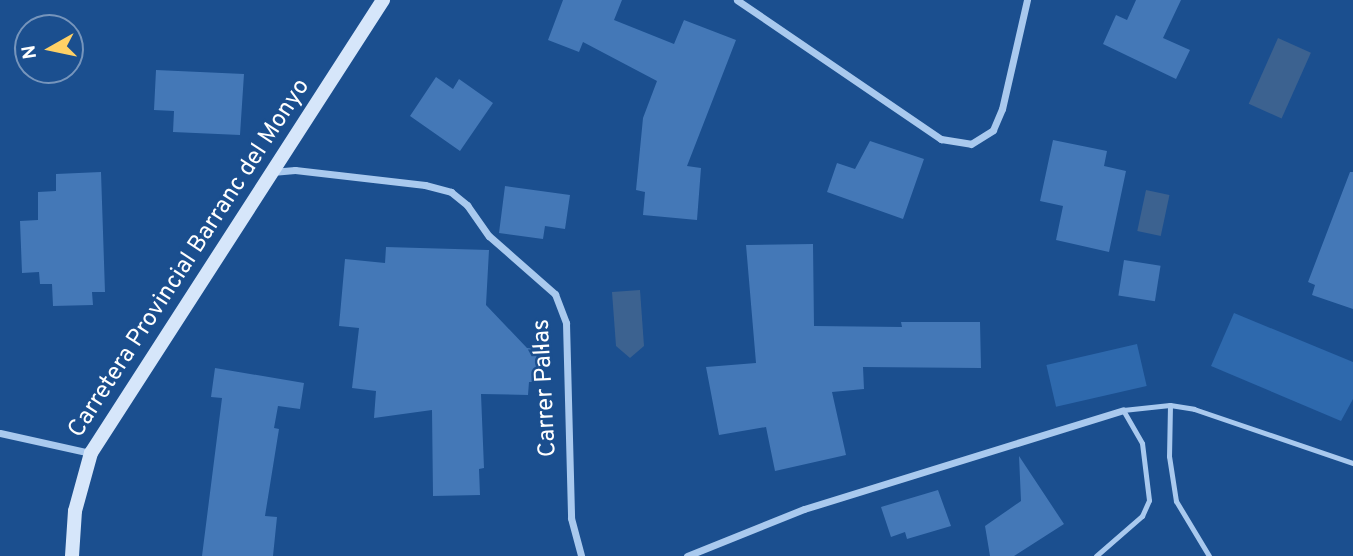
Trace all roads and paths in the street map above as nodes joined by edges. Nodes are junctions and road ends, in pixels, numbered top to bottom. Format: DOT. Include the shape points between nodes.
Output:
graph roads {
  1 [pos="383,0"];
  2 [pos="737,0"];
  3 [pos="1027,0"];
  4 [pos="271,172"];
  5 [pos="1170,405"];
  6 [pos="1123,410"];
  7 [pos="0,433"];
  8 [pos="91,453"];
  9 [pos="1353,463"];
  10 [pos="72,556"];
  11 [pos="582,556"];
  12 [pos="687,556"];
  13 [pos="1096,556"];
  14 [pos="1209,556"];
  1 -- 4 [label="street, Carretera Provincial Barranc del Monyo"];
  2 -- 3 [label="street" via="941,139 971,144 993,130 1002,109"];
  4 -- 8 [label="street, Carretera Provincial Barranc del Monyo"];
  4 -- 11 [label="street, Carrer Pal·las" via="295,170 451,192 467,205 489,236 555,294 566,323 571,518"];
  5 -- 6 [label="lane"];
  5 -- 9 [label="lane"];
  5 -- 14 [label="lane" via="1168,456 1176,501"];
  6 -- 12 [label="street" via="804,509"];
  6 -- 13 [label="lane" via="1142,443 1149,500 1142,516"];
  7 -- 8 [label="street"];
  8 -- 10 [label="street, Carretera Provincial Barranc del Monyo" via="75,511"];
}
